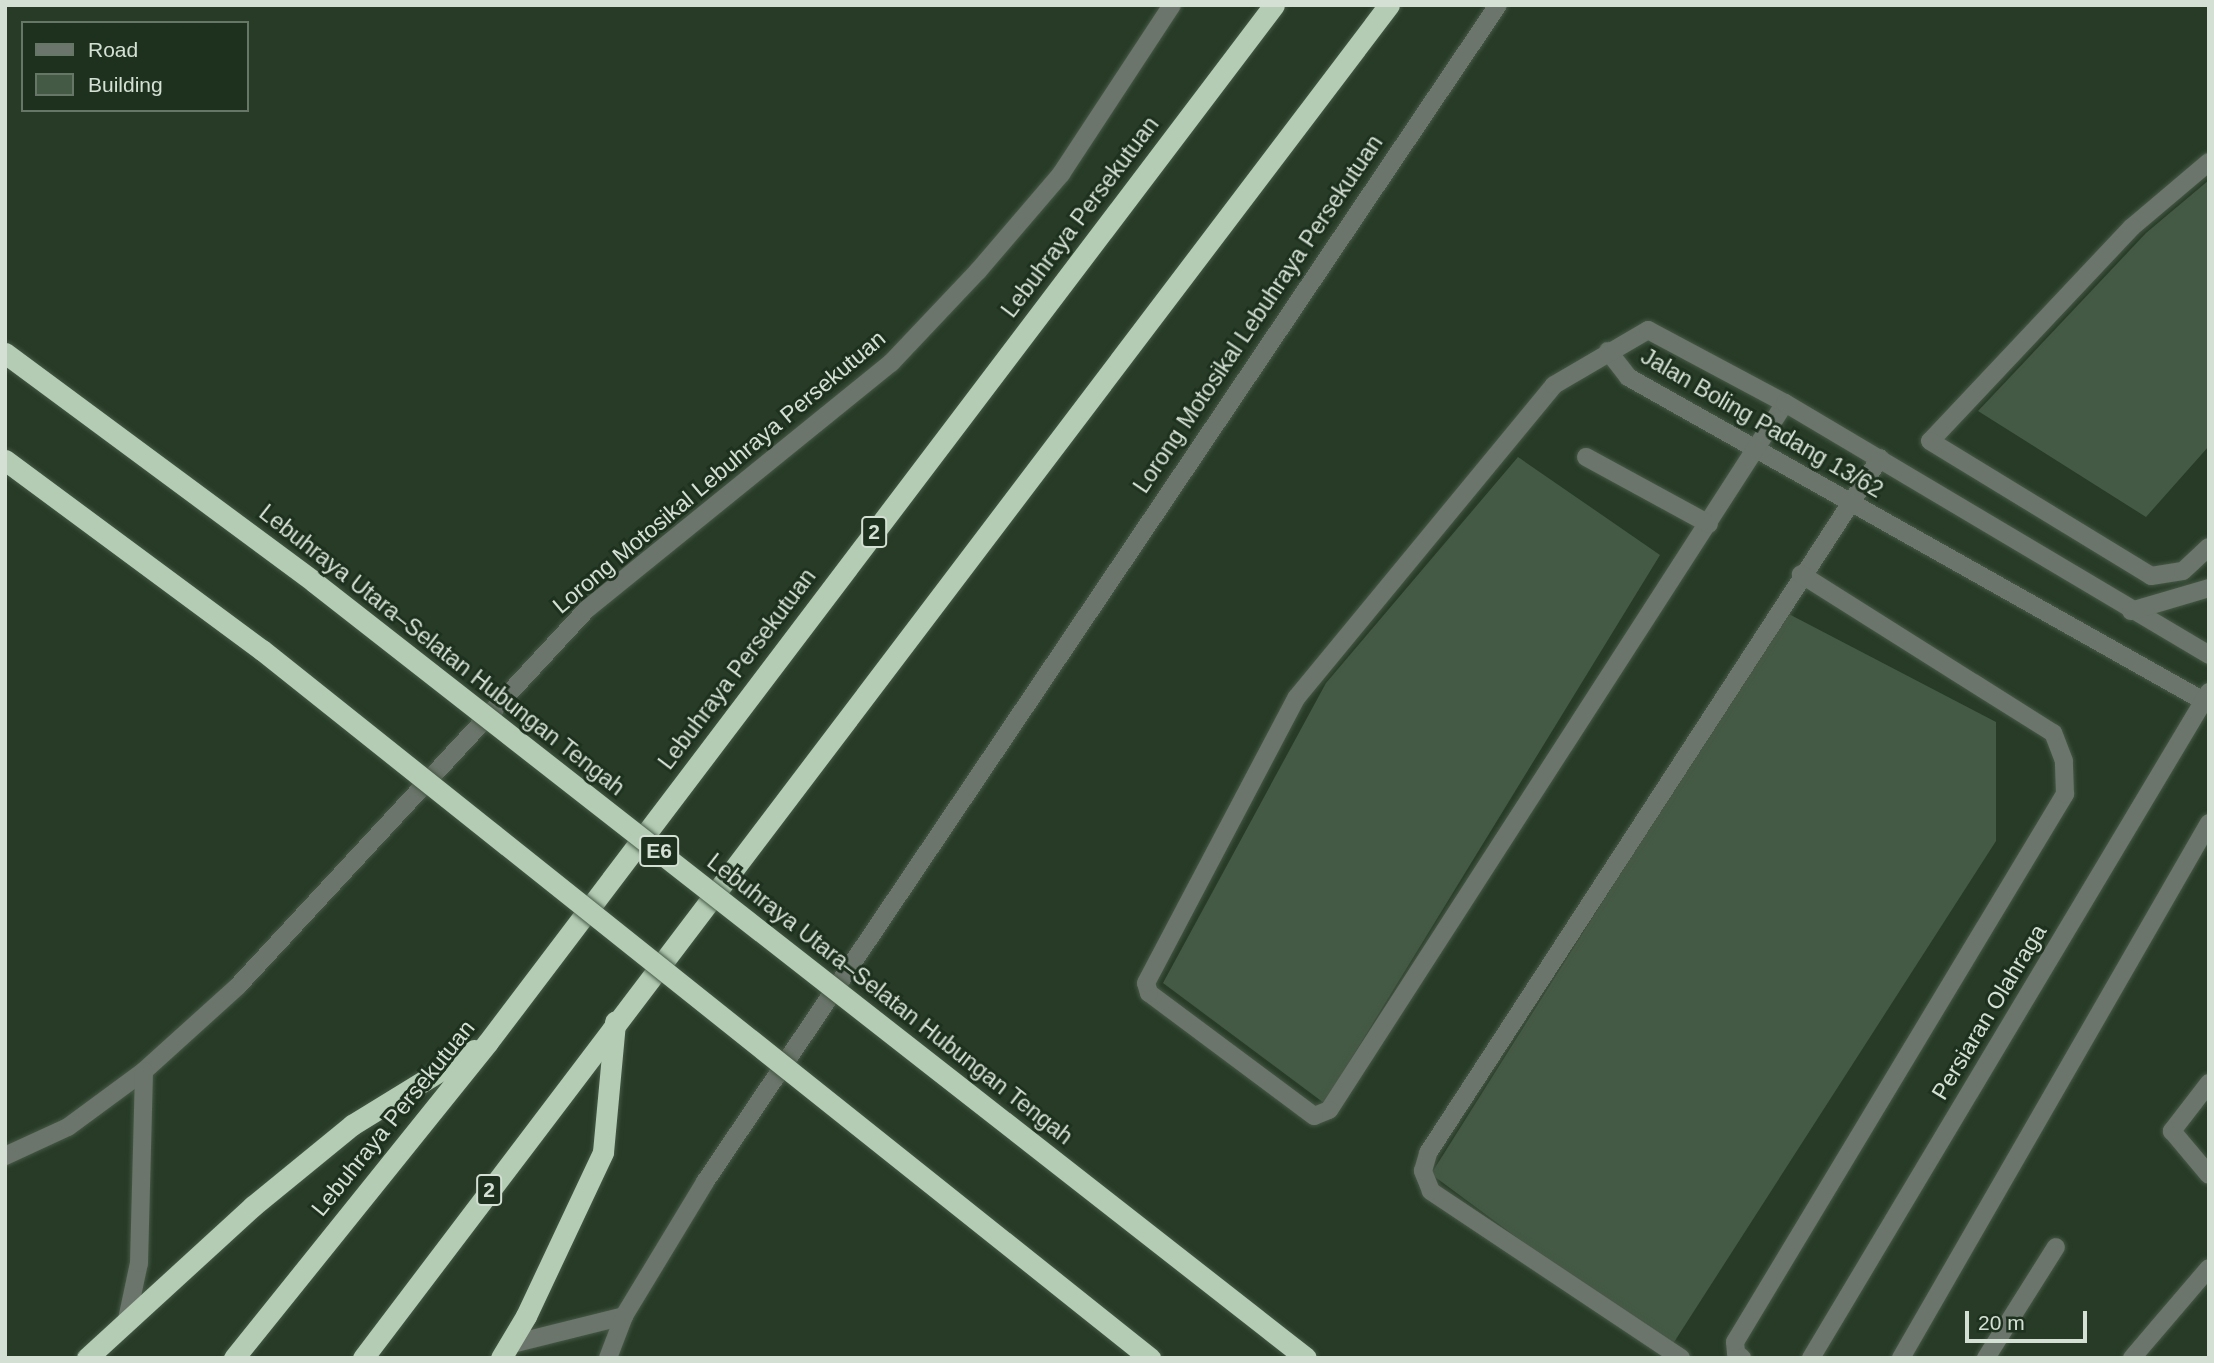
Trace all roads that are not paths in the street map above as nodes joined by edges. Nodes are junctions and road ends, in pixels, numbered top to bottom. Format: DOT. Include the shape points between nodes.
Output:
graph roads {
  1 [pos="1172,5"];
  2 [pos="1273,5"];
  3 [pos="1389,5"];
  4 [pos="1498,5"];
  5 [pos="2209,162"];
  6 [pos="1608,351"];
  7 [pos="5,353"];
  8 [pos="1785,403"];
  9 [pos="1758,447"];
  10 [pos="1586,457"];
  11 [pos="1880,458"];
  12 [pos="5,460"];
  13 [pos="1850,503"];
  14 [pos="1709,524"];
  15 [pos="2209,547"];
  16 [pos="1801,574"];
  17 [pos="2209,588"];
  18 [pos="2131,611"];
  19 [pos="2209,655"];
  20 [pos="2207,699"];
  21 [pos="2206,832"];
  22 [pos="615,1021"];
  23 [pos="488,1042"];
  24 [pos="144,1071"];
  25 [pos="2209,1083"];
  26 [pos="5,1156"];
  27 [pos="2209,1175"];
  28 [pos="2056,1247"];
  29 [pos="2209,1268"];
  30 [pos="624,1316"];
  31 [pos="126,1324"];
  32 [pos="505,1351"];
  33 [pos="87,1358"];
  34 [pos="234,1358"];
  35 [pos="363,1358"];
  36 [pos="608,1358"];
  37 [pos="1150,1358"];
  38 [pos="1306,1358"];
  39 [pos="1681,1358"];
  40 [pos="1742,1358"];
  41 [pos="1811,1358"];
  42 [pos="1902,1358"];
  43 [pos="1986,1358"];
  44 [pos="2132,1358"];
  1 -- 24 [label="street, Lorong Motosikal Lebuhraya Persekutuan" via="1061,174 891,363 587,610 237,987"];
  2 -- 23 [label="highway, Lebuhraya Persekutuan / 2"];
  3 -- 22 [label="highway, 2"];
  4 -- 30 [label="street, Lorong Motosikal Lebuhraya Persekutuan" via="893,898 705,1182"];
  5 -- 15 [label="street" via="2132,227 1930,441 2151,576 2183,571"];
  6 -- 8 [label="street, Jalan Boling Padang 13/62" via="1647,330"];
  6 -- 9 [label="street, Jalan Boling Padang 13/62" via="1628,377"];
  6 -- 14 [label="street" via="1554,384 1297,697 1146,983 1149,993 1314,1116 1329,1110"];
  7 -- 38 [label="highway, Lebuhraya Utara–Selatan Hubungan Tengah / E6, bridge" via="314,582"];
  8 -- 9 [label="street"];
  8 -- 11 [label="street, Jalan Boling Padang 13/62"];
  9 -- 13 [label="street, Jalan Boling Padang 13/62"];
  9 -- 14 [label="street"];
  10 -- 14 [label="street"];
  11 -- 13 [label="street"];
  11 -- 18 [label="street, Jalan Boling Padang 13/62"];
  12 -- 37 [label="highway, bridge" via="262,650"];
  13 -- 16 [label="street"];
  13 -- 20 [label="street, Jalan Boling Padang 13/62"];
  16 -- 39 [label="street" via="1428,1153 1423,1171 1431,1191"];
  16 -- 40 [label="street" via="2053,733 2064,761 2065,794 1735,1342"];
  17 -- 18 [label="street"];
  18 -- 19 [label="street, Jalan Boling Padang 13/62"];
  20 -- 41 [label="street, Persiaran Olahraga"];
  21 -- 42 [label="street"];
  22 -- 32 [label="highway" via="603,1153"];
  22 -- 35 [label="highway, 2"];
  23 -- 31 [label="highway" via="352,1125 253,1206"];
  23 -- 34 [label="highway, Lebuhraya Persekutuan / 2"];
  24 -- 26 [label="street, Lorong Motosikal Lebuhraya Persekutuan" via="68,1127"];
  24 -- 31 [label="street" via="139,1264"];
  25 -- 27 [label="street" via="2172,1131"];
  28 -- 43 [label="street"];
  29 -- 44 [label="street"];
  30 -- 32 [label="street"];
  30 -- 36 [label="street, Lorong Motosikal Lebuhraya Persekutuan"];
  31 -- 33 [label="highway"];
}
